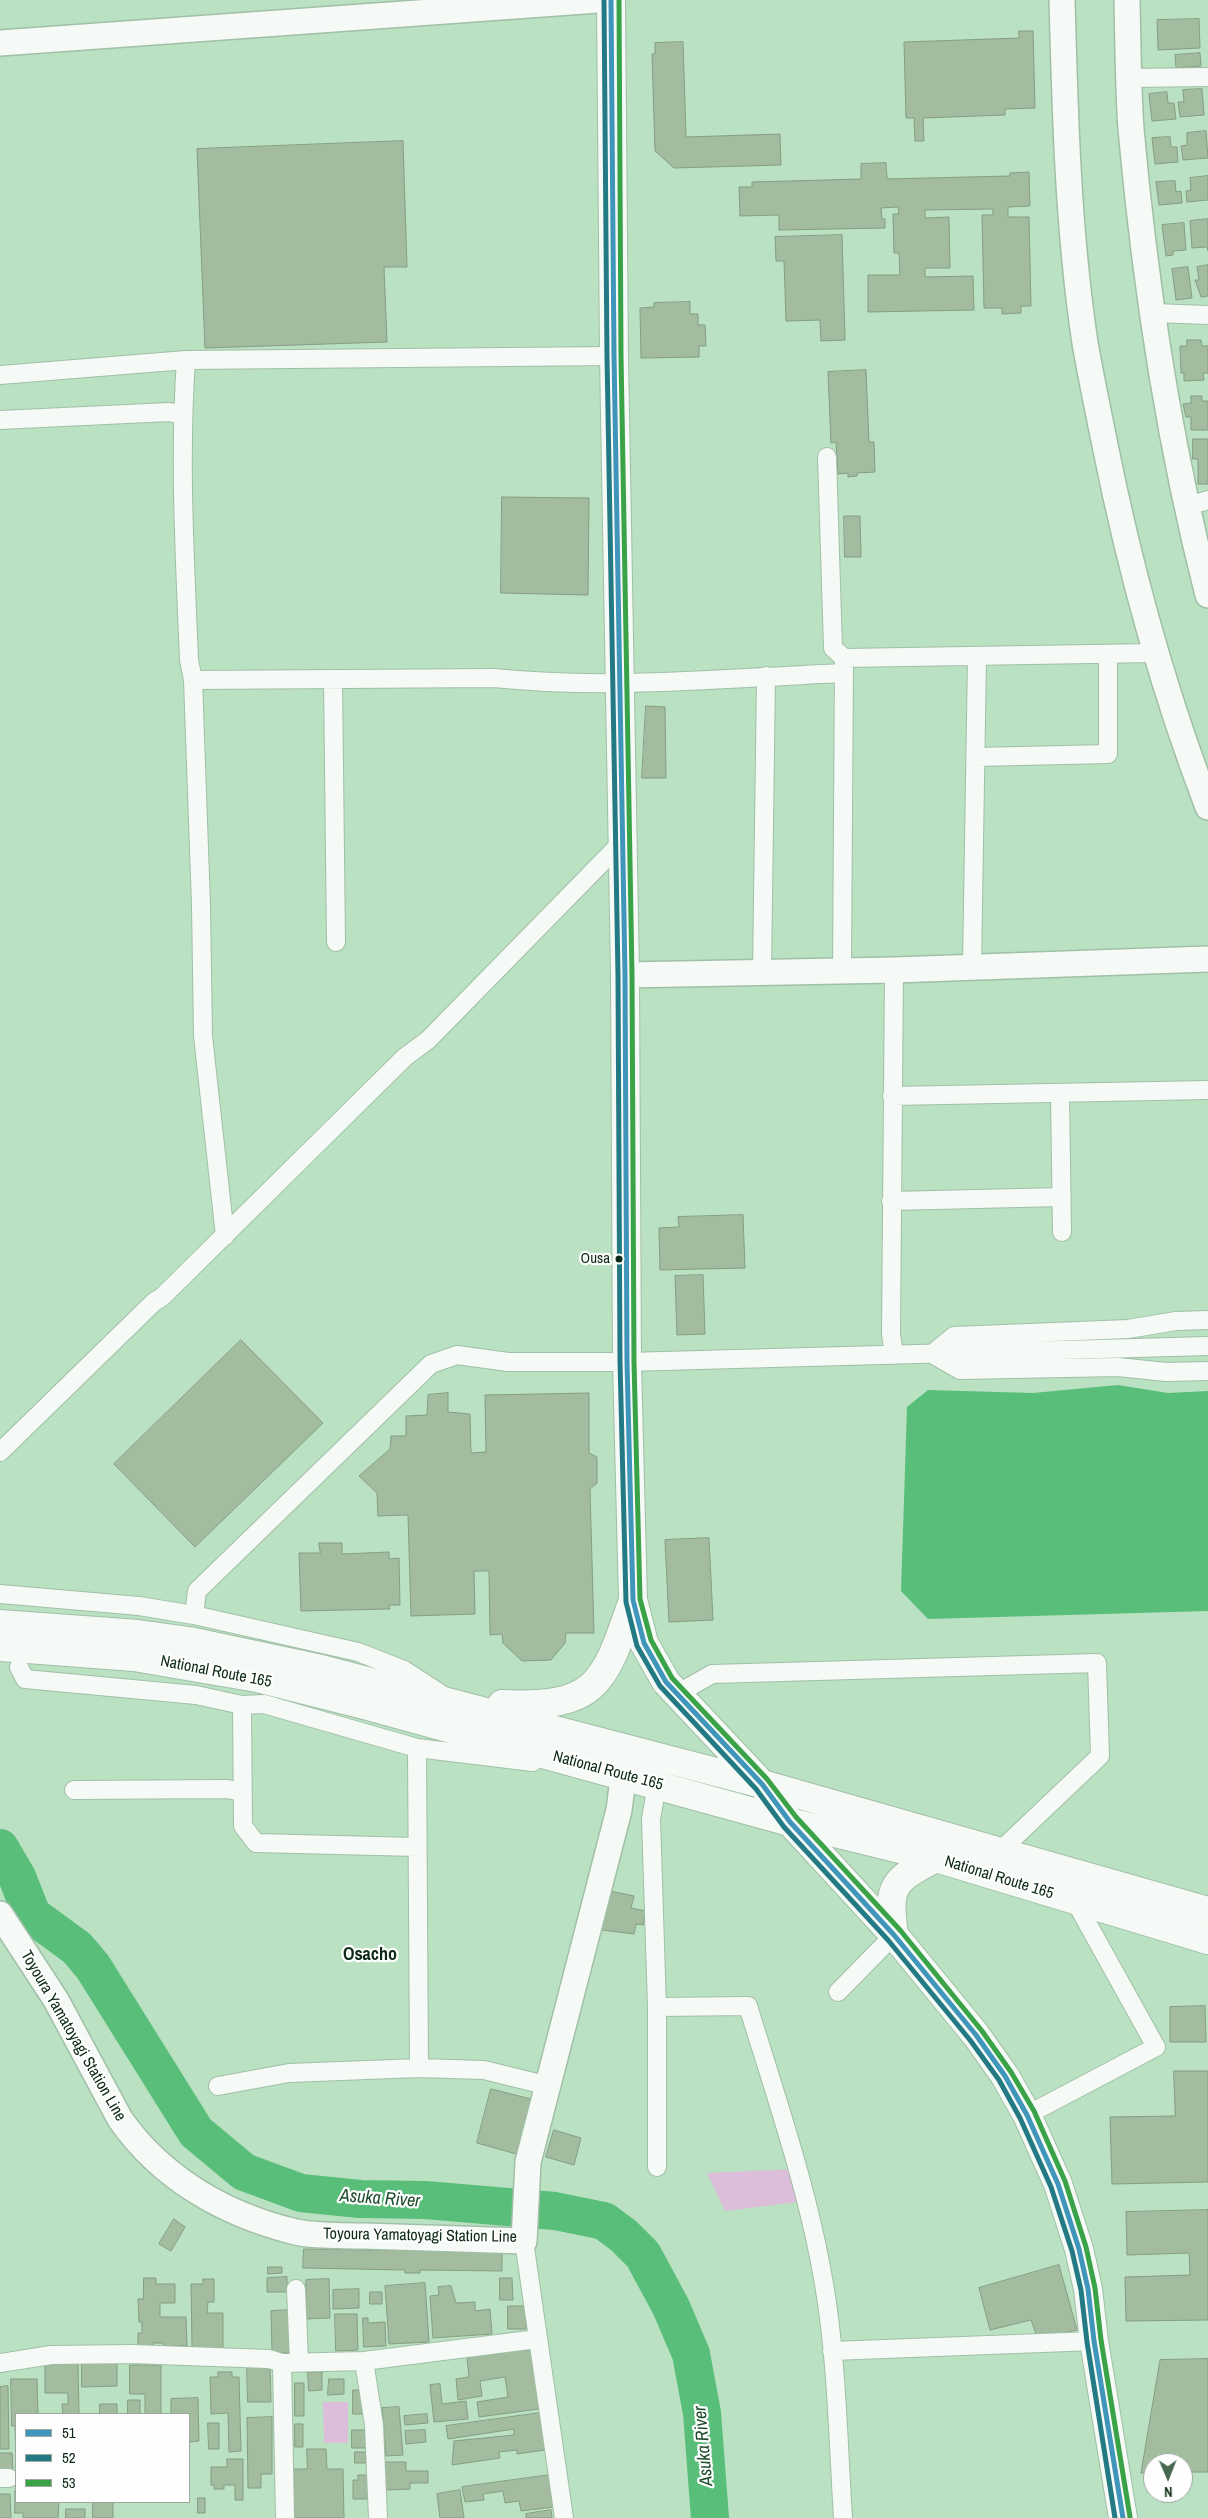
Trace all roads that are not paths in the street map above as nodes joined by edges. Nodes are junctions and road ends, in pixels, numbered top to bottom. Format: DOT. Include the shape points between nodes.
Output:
graph roads {
  1 [pos="598,0"];
  2 [pos="611,0"];
  3 [pos="1062,0"];
  4 [pos="1127,0"];
  5 [pos="0,43"];
  6 [pos="1208,77"];
  7 [pos="1130,78"];
  8 [pos="1154,314"];
  9 [pos="1208,315"];
  10 [pos="614,356"];
  11 [pos="186,360"];
  12 [pos="0,376"];
  13 [pos="182,415"];
  14 [pos="0,420"];
  15 [pos="827,457"];
  16 [pos="1198,503"];
  17 [pos="1208,595"];
  18 [pos="1154,653"];
  19 [pos="1108,655"];
  20 [pos="977,657"];
  21 [pos="844,666"];
  22 [pos="766,676"];
  23 [pos="333,679"];
  24 [pos="193,680"];
  25 [pos="621,684"];
  26 [pos="976,757"];
  27 [pos="1208,807"];
  28 [pos="622,842"];
  29 [pos="336,942"];
  30 [pos="1208,959"];
  31 [pos="972,967"];
  32 [pos="842,970"];
  33 [pos="894,970"];
  34 [pos="762,973"];
  35 [pos="625,975"];
  36 [pos="1208,1090"];
  37 [pos="1060,1094"];
  38 [pos="892,1096"];
  39 [pos="1062,1197"];
  40 [pos="891,1201"];
  41 [pos="1062,1232"];
  42 [pos="225,1236"];
  43 [pos="1208,1320"];
  44 [pos="1208,1346"];
  45 [pos="932,1354"];
  46 [pos="894,1355"];
  47 [pos="627,1362"];
  48 [pos="1208,1371"];
  49 [pos="0,1452"];
  50 [pos="0,1594"];
  51 [pos="633,1600"];
  52 [pos="194,1615"];
  53 [pos="0,1624"];
  54 [pos="0,1647"];
  55 [pos="19,1667"];
  56 [pos="677,1694"];
  57 [pos="454,1703"];
  58 [pos="242,1705"];
  59 [pos="417,1748"];
  60 [pos="627,1748"];
  61 [pos="561,1759"];
  62 [pos="623,1776"];
  63 [pos="658,1784"];
  64 [pos="762,1784"];
  65 [pos="74,1790"];
  66 [pos="242,1792"];
  67 [pos="790,1822"];
  68 [pos="417,1847"];
  69 [pos="1001,1850"];
  70 [pos="936,1858"];
  71 [pos="1074,1901"];
  72 [pos="1201,1907"];
  73 [pos="0,1914"];
  74 [pos="1178,1932"];
  75 [pos="894,1935"];
  76 [pos="1208,1940"];
  77 [pos="1208,1946"];
  78 [pos="838,1992"];
  79 [pos="657,2007"];
  80 [pos="419,2068"];
  81 [pos="218,2086"];
  82 [pos="549,2086"];
  83 [pos="1027,2115"];
  84 [pos="657,2167"];
  85 [pos="524,2235"];
  86 [pos="296,2289"];
  87 [pos="537,2339"];
  88 [pos="1094,2341"];
  89 [pos="832,2351"];
  90 [pos="364,2361"];
  91 [pos="290,2362"];
  92 [pos="0,2363"];
  93 [pos="285,2518"];
  94 [pos="378,2518"];
  95 [pos="564,2518"];
  96 [pos="843,2518"];
  97 [pos="1123,2518"];
  1 -- 5 [label="street"];
  2 -- 10 [label="highway"];
  3 -- 18 [label="street" via="1065,110 1075,252 1086,344 1127,552"];
  4 -- 7 [label="street"];
  6 -- 7 [label="street"];
  7 -- 8 [label="street" via="1137,188"];
  8 -- 9 [label="street"];
  8 -- 16 [label="street" via="1171,428"];
  10 -- 11 [label="street"];
  10 -- 25 [label="highway"];
  11 -- 12 [label="street"];
  11 -- 13 [label="street"];
  13 -- 14 [label="street" via="169,412"];
  13 -- 24 [label="street" via="185,552"];
  15 -- 21 [label="street" via="833,648"];
  16 -- 17 [label="street"];
  18 -- 19 [label="street"];
  18 -- 27 [label="street"];
  19 -- 20 [label="street"];
  19 -- 26 [label="street" via="1108,754"];
  20 -- 21 [label="street"];
  20 -- 26 [label="street"];
  21 -- 22 [label="street"];
  21 -- 32 [label="street"];
  22 -- 25 [label="street"];
  22 -- 34 [label="street"];
  23 -- 24 [label="street"];
  23 -- 25 [label="street" via="494,678 543,683"];
  23 -- 29 [label="street"];
  24 -- 42 [label="street" via="202,905 203,1036"];
  25 -- 28 [label="highway"];
  26 -- 31 [label="street"];
  28 -- 35 [label="highway"];
  28 -- 42 [label="street" via="428,1040 405,1057"];
  30 -- 31 [label="street"];
  31 -- 33 [label="street"];
  32 -- 33 [label="street"];
  32 -- 34 [label="street"];
  33 -- 38 [label="street"];
  34 -- 35 [label="street"];
  35 -- 47 [label="highway"];
  36 -- 37 [label="street"];
  37 -- 38 [label="street"];
  37 -- 39 [label="street"];
  38 -- 40 [label="street"];
  39 -- 40 [label="street"];
  39 -- 41 [label="street"];
  40 -- 46 [label="street" via="890,1334"];
  42 -- 49 [label="street"];
  43 -- 45 [label="street" via="1128,1329 954,1336"];
  44 -- 45 [label="street"];
  45 -- 46 [label="street"];
  45 -- 48 [label="street" via="960,1370 1118,1367 1166,1372"];
  46 -- 47 [label="street"];
  47 -- 51 [label="highway"];
  47 -- 52 [label="street" via="508,1362 457,1355 431,1364 198,1591"];
  50 -- 52 [label="street" via="139,1606"];
  51 -- 56 [label="highway" via="644,1644 666,1682"];
  51 -- 57 [label="highway" via="613,1656 604,1673 586,1691 572,1698 537,1706"];
  52 -- 57 [label="street" via="358,1652 404,1670"];
  53 -- 57 [label="highway, National Route 165" via="86,1629 190,1641 296,1663"];
  54 -- 61 [label="highway, National Route 165" via="134,1657 257,1678"];
  55 -- 58 [label="street" via="26,1679 196,1695"];
  56 -- 64 [label="highway"];
  56 -- 69 [label="street" via="712,1674 1097,1664 1100,1756"];
  57 -- 60 [label="highway, National Route 165"];
  58 -- 59 [label="street" via="264,1704"];
  58 -- 66 [label="street"];
  59 -- 61 [label="street" via="535,1762"];
  59 -- 68 [label="street"];
  60 -- 62 [label="street, Toyoura Yamatoyagi Station Line"];
  60 -- 64 [label="highway, National Route 165"];
  61 -- 62 [label="highway, National Route 165"];
  62 -- 63 [label="highway, National Route 165"];
  62 -- 82 [label="street, Toyoura Yamatoyagi Station Line" via="619,1810"];
  63 -- 67 [label="highway, National Route 165"];
  63 -- 79 [label="street" via="651,1819"];
  64 -- 67 [label="highway"];
  64 -- 69 [label="highway, National Route 165"];
  65 -- 66 [label="street" via="227,1789"];
  66 -- 68 [label="street" via="244,1826 256,1843"];
  67 -- 70 [label="highway, National Route 165"];
  67 -- 75 [label="highway"];
  68 -- 80 [label="street"];
  69 -- 72 [label="highway, National Route 165"];
  70 -- 71 [label="highway, National Route 165"];
  70 -- 75 [label="highway" via="908,1873 894,1887 890,1906"];
  71 -- 74 [label="highway, National Route 165"];
  71 -- 83 [label="street" via="1156,2047"];
  73 -- 85 [label="street, Toyoura Yamatoyagi Station Line" via="56,2000 132,2136 163,2168 190,2188 223,2206 293,2232"];
  74 -- 76 [label="highway, National Route 165"];
  74 -- 77 [label="street"];
  75 -- 78 [label="street"];
  75 -- 83 [label="highway" via="976,2035"];
  79 -- 84 [label="street"];
  79 -- 89 [label="street" via="748,2006 815,2234 825,2285"];
  80 -- 81 [label="street" via="289,2073"];
  80 -- 82 [label="street" via="484,2070"];
  82 -- 85 [label="street, Toyoura Yamatoyagi Station Line" via="528,2162"];
  83 -- 88 [label="highway" via="1071,2222 1088,2289"];
  85 -- 87 [label="street"];
  86 -- 91 [label="street"];
  87 -- 90 [label="street"];
  87 -- 95 [label="street"];
  88 -- 89 [label="street"];
  88 -- 97 [label="highway"];
  89 -- 96 [label="street"];
  90 -- 91 [label="street"];
  90 -- 94 [label="street" via="374,2425"];
  91 -- 92 [label="street" via="131,2354 51,2355"];
  91 -- 93 [label="street"];
}
